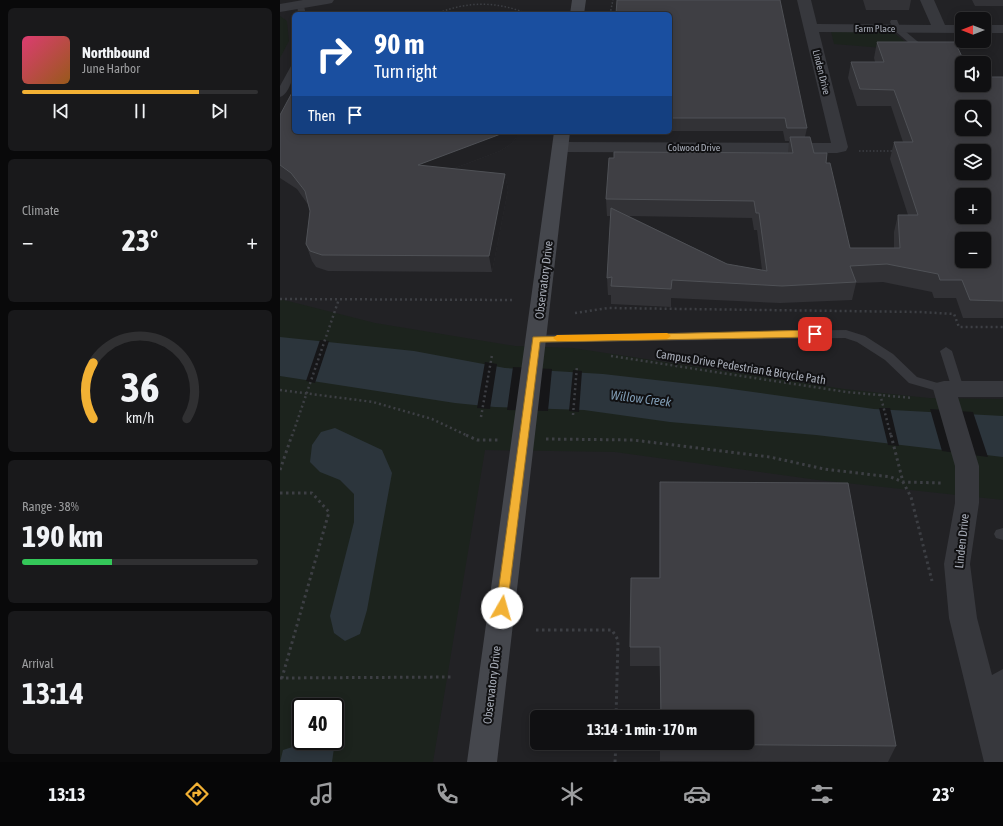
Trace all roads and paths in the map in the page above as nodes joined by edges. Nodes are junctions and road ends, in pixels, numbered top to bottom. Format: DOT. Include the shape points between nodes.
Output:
graph roads {
  1 [pos="327,0"];
  2 [pos="579,0"];
  3 [pos="613,0"];
  4 [pos="804,0"];
  5 [pos="927,0"];
  6 [pos="280,8"];
  7 [pos="301,10"];
  8 [pos="440,12"];
  9 [pos="523,12"];
  10 [pos="577,12"];
  11 [pos="611,12"];
  12 [pos="896,25"];
  13 [pos="810,28"];
  14 [pos="940,29"];
  15 [pos="955,29"];
  16 [pos="991,29"];
  17 [pos="1003,29"];
  18 [pos="928,54"];
  19 [pos="292,72"];
  20 [pos="280,94"];
  21 [pos="561,140"];
  22 [pos="834,146"];
  23 [pos="858,151"];
  24 [pos="899,151"];
  25 [pos="280,299"];
  26 [pos="339,299"];
  27 [pos="515,300"];
  28 [pos="575,313"];
  29 [pos="1003,327"];
  30 [pos="536,339"];
  31 [pos="946,351"];
  32 [pos="604,354"];
  33 [pos="492,355"];
  34 [pos="577,366"];
  35 [pos="1003,389"];
  36 [pos="280,390"];
  37 [pos="306,393"];
  38 [pos="880,394"];
  39 [pos="951,395"];
  40 [pos="902,397"];
  41 [pos="573,415"];
  42 [pos="481,417"];
  43 [pos="523,440"];
  44 [pos="280,470"];
  45 [pos="903,482"];
  46 [pos="951,484"];
  47 [pos="280,493"];
  48 [pos="536,630"];
  49 [pos="454,677"];
  50 [pos="281,678"];
  51 [pos="994,701"];
  52 [pos="616,710"];
  53 [pos="616,750"];
  54 [pos="482,762"];
  55 [pos="615,762"];
  56 [pos="998,762"];
  1 -- 7 [label="street"];
  2 -- 10 [label="street"];
  3 -- 11 [label="path"];
  4 -- 13 [label="street, Linden Drive"];
  5 -- 14 [label="street"];
  6 -- 7 [label="street"];
  8 -- 9 [label="path" via="458,4 485,1"];
  12 -- 13 [label="street, Farm Place"];
  12 -- 14 [label="street, Farm Place"];
  12 -- 18 [label="lane"];
  13 -- 22 [label="street, Linden Drive"];
  14 -- 15 [label="street, Farm Place"];
  16 -- 17 [label="street"];
  19 -- 20 [label="lane"];
  21 -- 22 [label="street, Colwood Drive"];
  21 -- 30 [label="street, Observatory Drive"];
  23 -- 24 [label="path"];
  25 -- 26 [label="path"];
  26 -- 27 [label="path"];
  26 -- 37 [label="path"];
  28 -- 29 [label="path" via="608,308 920,312 954,314 959,327"];
  30 -- 39 [label="lane" via="846,334 862,339 889,357 913,380"];
  30 -- 43 [label="street, Observatory Drive"];
  31 -- 39 [label="lane"];
  32 -- 38 [label="path, Campus Drive Pedestrian & Bicycle Path" via="846,392"];
  33 -- 42 [label="path"];
  34 -- 41 [label="path"];
  35 -- 39 [label="street"];
  36 -- 37 [label="path"];
  37 -- 43 [label="path" via="397,407 432,419 477,440"];
  37 -- 44 [label="path"];
  38 -- 40 [label="path, Campus Drive Pedestrian & Bicycle Path"];
  38 -- 45 [label="path"];
  39 -- 51 [label="street, Linden Drive" via="966,460 966,503 957,564 963,618"];
  43 -- 45 [label="path" via="633,440 770,457 824,469 886,476"];
  43 -- 54 [label="street, Observatory Drive"];
  45 -- 46 [label="path"];
  47 -- 50 [label="path" via="312,493 329,512"];
  48 -- 52 [label="path" via="612,630 618,640"];
  49 -- 50 [label="path"];
  51 -- 56 [label="street, Linden Drive"];
  53 -- 55 [label="path"];
}
